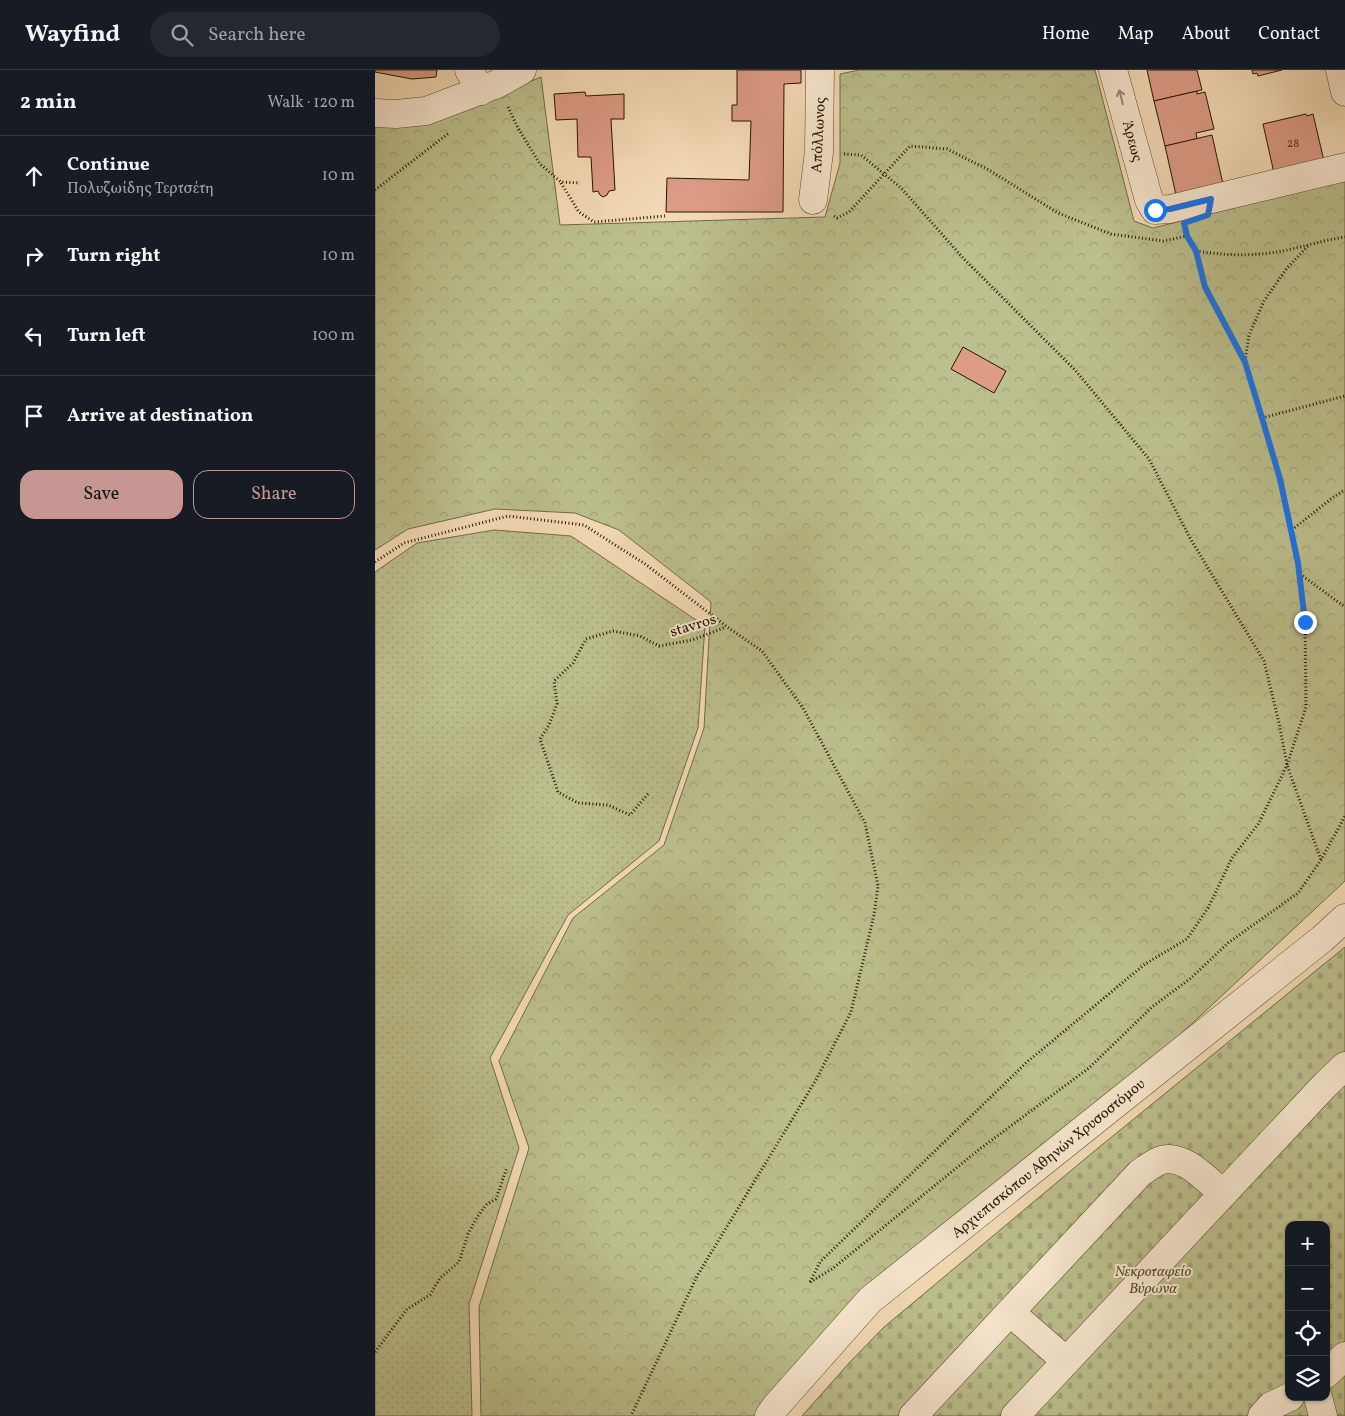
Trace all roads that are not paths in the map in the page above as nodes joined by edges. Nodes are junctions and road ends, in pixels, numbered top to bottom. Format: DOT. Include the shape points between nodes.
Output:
graph roads {
  1 [pos="522,70"];
  2 [pos="820,70"];
  3 [pos="1113,70"];
  4 [pos="1340,70"];
  5 [pos="483,82"];
  6 [pos="1345,92"];
  7 [pos="375,113"];
  8 [pos="1345,166"];
  9 [pos="813,200"];
  10 [pos="1345,918"];
  11 [pos="1345,1066"];
  12 [pos="1223,1194"];
  13 [pos="1010,1312"];
  14 [pos="1345,1356"];
  15 [pos="1066,1361"];
  16 [pos="1330,1370"];
  17 [pos="1285,1399"];
  18 [pos="1319,1401"];
  19 [pos="769,1416"];
  20 [pos="913,1416"];
  21 [pos="1015,1416"];
  22 [pos="1263,1416"];
  23 [pos="1323,1416"];
  1 -- 5 [label="street"];
  2 -- 9 [label="street, Απόλλωνος" via="819,152"];
  8 -- 3 [label="street, Άρεως, one-way" via="1155,210 1149,200"];
  4 -- 6 [label="street"];
  5 -- 7 [label="street" via="426,111"];
  10 -- 19 [label="street, Αρχιεπισκόπου Αθηνών Χρυσοστόμου" via="1322,940 870,1300"];
  11 -- 12 [label="street"];
  12 -- 13 [label="street" via="1179,1160 1157,1162 1141,1173"];
  12 -- 15 [label="street"];
  13 -- 15 [label="street"];
  13 -- 20 [label="street"];
  14 -- 16 [label="street"];
  15 -- 21 [label="street"];
  17 -- 22 [label="street" via="1271,1406"];
  18 -- 23 [label="street"];
}
